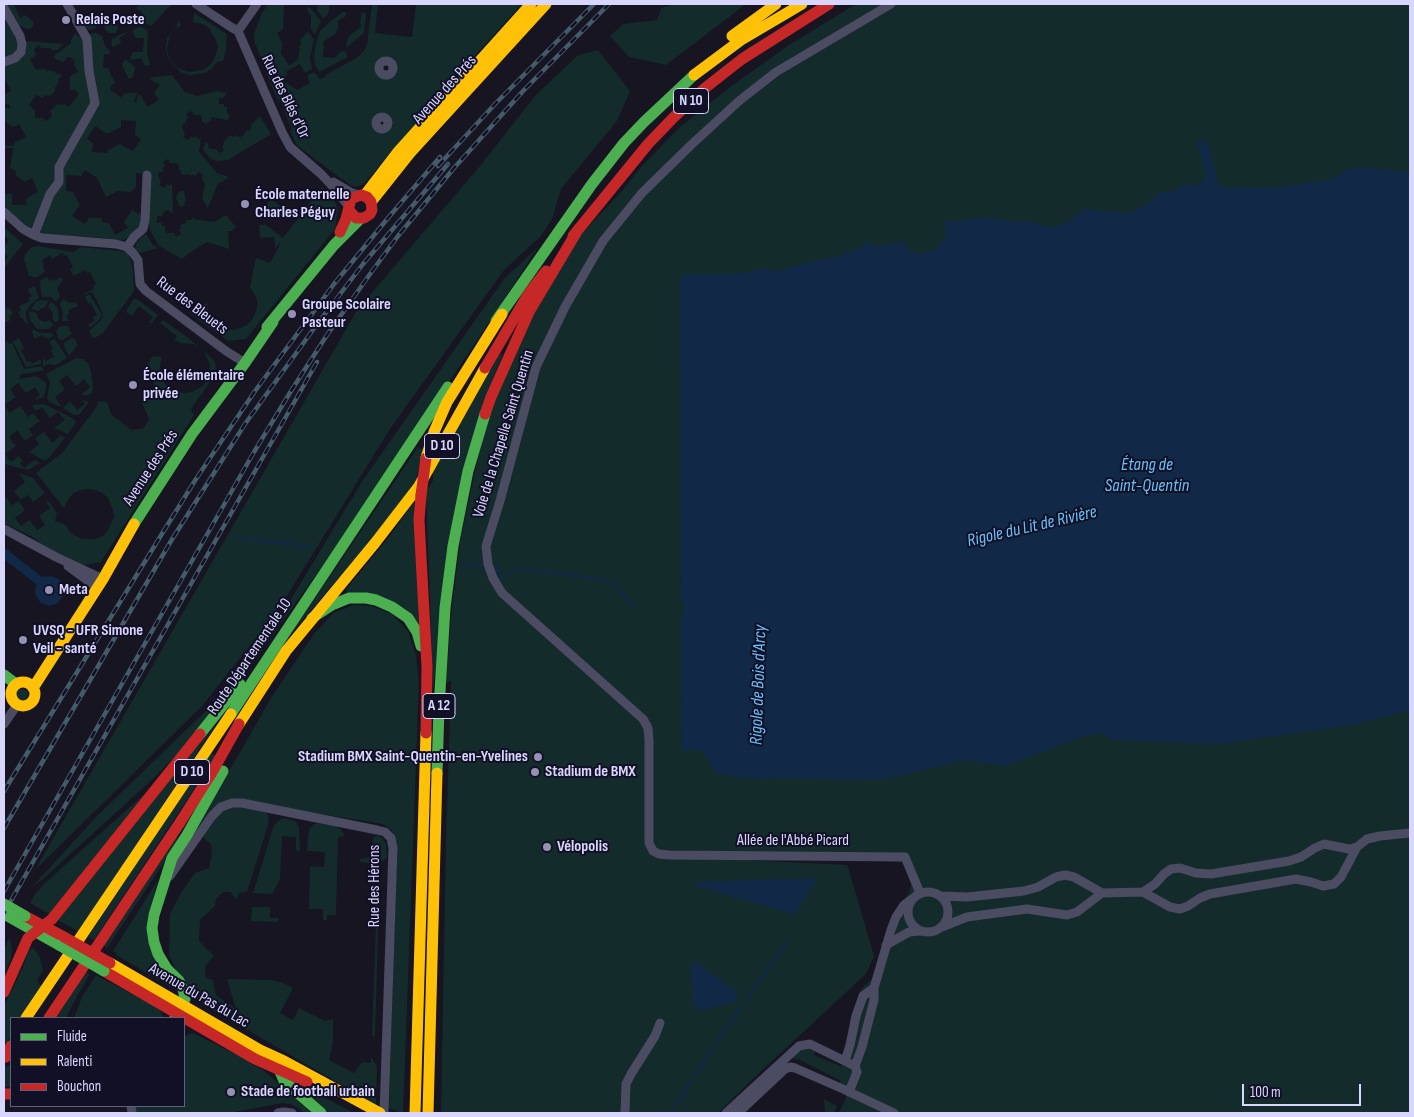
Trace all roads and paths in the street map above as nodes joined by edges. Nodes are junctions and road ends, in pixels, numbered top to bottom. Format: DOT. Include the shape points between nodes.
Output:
graph roads {
  1 [pos="67,4"];
  2 [pos="196,4"];
  3 [pos="257,4"];
  4 [pos="530,4"];
  5 [pos="546,4"];
  6 [pos="776,4"];
  7 [pos="802,4"];
  8 [pos="829,4"];
  9 [pos="891,4"];
  10 [pos="4,8"];
  11 [pos="238,31"];
  12 [pos="4,62"];
  13 [pos="702,68"];
  14 [pos="321,174"];
  15 [pos="148,175"];
  16 [pos="365,198"];
  17 [pos="349,208"];
  18 [pos="4,212"];
  19 [pos="360,219"];
  20 [pos="579,228"];
  21 [pos="34,235"];
  22 [pos="334,245"];
  23 [pos="127,248"];
  24 [pos="529,312"];
  25 [pos="502,314"];
  26 [pos="243,362"];
  27 [pos="440,417"];
  28 [pos="4,528"];
  29 [pos="98,582"];
  30 [pos="312,618"];
  31 [pos="280,649"];
  32 [pos="427,668"];
  33 [pos="4,675"];
  34 [pos="26,685"];
  35 [pos="10,698"];
  36 [pos="4,724"];
  37 [pos="1410,834"];
  38 [pos="1338,847"];
  39 [pos="1357,847"];
  40 [pos="668,855"];
  41 [pos="1348,866"];
  42 [pos="165,882"];
  43 [pos="1143,892"];
  44 [pos="920,893"];
  45 [pos="1102,893"];
  46 [pos="941,896"];
  47 [pos="912,899"];
  48 [pos="4,904"];
  49 [pos="4,914"];
  50 [pos="22,919"];
  51 [pos="942,927"];
  52 [pos="39,928"];
  53 [pos="920,931"];
  54 [pos="886,945"];
  55 [pos="874,988"];
  56 [pos="4,992"];
  57 [pos="176,1014"];
  58 [pos="856,1016"];
  59 [pos="27,1017"];
  60 [pos="50,1017"];
  61 [pos="185,1018"];
  62 [pos="869,1019"];
  63 [pos="660,1023"];
  64 [pos="845,1060"];
  65 [pos="282,1065"];
  66 [pos="855,1066"];
  67 [pos="849,1092"];
  68 [pos="352,1101"];
  69 [pos="278,1113"];
  70 [pos="292,1113"];
  71 [pos="321,1113"];
  72 [pos="367,1113"];
  73 [pos="382,1113"];
  74 [pos="415,1113"];
  75 [pos="428,1113"];
  76 [pos="625,1113"];
  77 [pos="726,1113"];
  78 [pos="738,1113"];
  79 [pos="894,1113"];
  1 -- 21 [label="street" via="87,39 95,103 59,167 59,182 50,194"];
  2 -- 11 [label="street"];
  3 -- 11 [label="street"];
  4 -- 16 [label="main road, Avenue des Prés" via="397,153"];
  5 -- 16 [label="main road, Avenue des Prés"];
  6 -- 13 [label="main road" via="705,57"];
  7 -- 13 [label="main road, N 10" via="741,40"];
  8 -- 20 [label="main road, N 10" via="742,59 706,88 648,144"];
  9 -- 40 [label="street, Voie de la Chapelle Saint Quentin" via="776,72 739,101 642,193 603,241 564,307 536,367 486,546 488,564 502,593 644,719 649,740 649,843 659,854"];
  10 -- 12 [label="street" via="22,44 21,52"];
  11 -- 14 [label="street, Rue des Blés d'Or" via="290,147"];
  13 -- 25 [label="main road, N 10" via="624,143"];
  14 -- 16 [label="street"];
  14 -- 17 [label="street, Rue des Blés d'Or"];
  15 -- 23 [label="street" via="143,229"];
  16 -- 17 [label="main road, Avenue des Prés" via="351,200"];
  16 -- 19 [label="main road, Avenue des Prés" via="372,210 367,217"];
  17 -- 19 [label="main road" via="353,216"];
  17 -- 22 [label="main road, Avenue des Prés"];
  18 -- 21 [label="street"];
  19 -- 22 [label="main road"];
  20 -- 24 [label="main road, N 10"];
  20 -- 30 [label="main road, D 10" via="529,293 419,486"];
  21 -- 23 [label="street"];
  22 -- 26 [label="main road, Avenue des Prés" via="273,322 253,341"];
  23 -- 26 [label="street, Rue des Bleuets" via="138,260 140,284 146,292"];
  24 -- 75 [label="main road, A 12" via="478,434 461,500 448,576 439,708"];
  25 -- 27 [label="main road, N 10"];
  25 -- 31 [label="main road, Route Départementale 10 / D 10" via="449,386"];
  26 -- 29 [label="main road, Avenue des Prés" via="224,382 129,532 108,559"];
  27 -- 32 [label="main road, A 12, bridge" via="426,458 421,495 420,539"];
  28 -- 29 [label="street"];
  29 -- 34 [label="main road, Avenue des Prés"];
  30 -- 31 [label="main road, D 10"];
  30 -- 32 [label="main road" via="349,598 384,602 401,612 412,624 419,636"];
  31 -- 42 [label="main road, D 10" via="277,676 172,858"];
  31 -- 52 [label="main road, D 10" via="262,654 119,837 52,919"];
  31 -- 59 [label="main road, Route Départementale 10 / D 10"];
  31 -- 60 [label="main road, D 10" via="211,774"];
  32 -- 74 [label="main road, A 12"];
  33 -- 34 [label="main road"];
  34 -- 35 [label="main road, Avenue des Prés" via="12,689"];
  34 -- 35 [label="main road, Avenue des Prés" via="35,696 32,703 25,707"];
  35 -- 36 [label="street, Avenue des Prés"];
  37 -- 39 [label="street" via="1367,839"];
  38 -- 39 [label="street"];
  38 -- 41 [label="street"];
  38 -- 43 [label="street" via="1324,844 1289,861 1211,874 1170,869"];
  39 -- 41 [label="street"];
  40 -- 44 [label="street, Allée de l'Abbé Picard" via="905,856"];
  41 -- 43 [label="street" via="1334,884 1323,886 1296,879 1210,894 1180,909"];
  42 -- 57 [label="main road, D 10" via="152,928 162,961 183,989 185,1000"];
  42 -- 73 [label="street, Rue des Hérons" via="212,816 221,807 232,803 377,830 391,838"];
  43 -- 45 [label="street"];
  44 -- 46 [label="street" via="931,892"];
  44 -- 47 [label="street"];
  45 -- 46 [label="street" via="1065,875 1024,891 967,897"];
  45 -- 51 [label="street" via="1077,912 1067,915 1026,909 967,917"];
  46 -- 51 [label="street" via="948,908"];
  47 -- 53 [label="street" via="908,917"];
  47 -- 54 [label="street" via="896,917"];
  48 -- 50 [label="main road, Avenue du Pas du Lac, bridge"];
  49 -- 50 [label="main road, Avenue du Pas du Lac"];
  50 -- 52 [label="main road, Avenue du Pas du Lac"];
  51 -- 53 [label="street" via="932,932"];
  52 -- 56 [label="main road, D 10" via="25,943"];
  52 -- 57 [label="main road, Avenue du Pas du Lac, bridge" via="107,967"];
  53 -- 54 [label="street" via="909,932"];
  54 -- 55 [label="street"];
  55 -- 58 [label="street" via="863,996"];
  55 -- 62 [label="street"];
  58 -- 62 [label="street" via="865,1012"];
  58 -- 64 [label="street"];
  61 -- 65 [label="main road, Avenue du Pas du Lac" via="260,1050"];
  62 -- 66 [label="street"];
  63 -- 76 [label="street" via="626,1084"];
  64 -- 66 [label="street"];
  64 -- 77 [label="street" via="810,1044 798,1046"];
  65 -- 68 [label="main road, Avenue du Pas du Lac"];
  65 -- 71 [label="main road" via="284,1081"];
  66 -- 67 [label="street" via="857,1072"];
  67 -- 78 [label="street" via="790,1067"];
  67 -- 79 [label="street"];
  68 -- 72 [label="main road, Avenue du Pas du Lac"];
  68 -- 73 [label="main road, Avenue du Pas du Lac"];
  69 -- 70 [label="street"];
}
